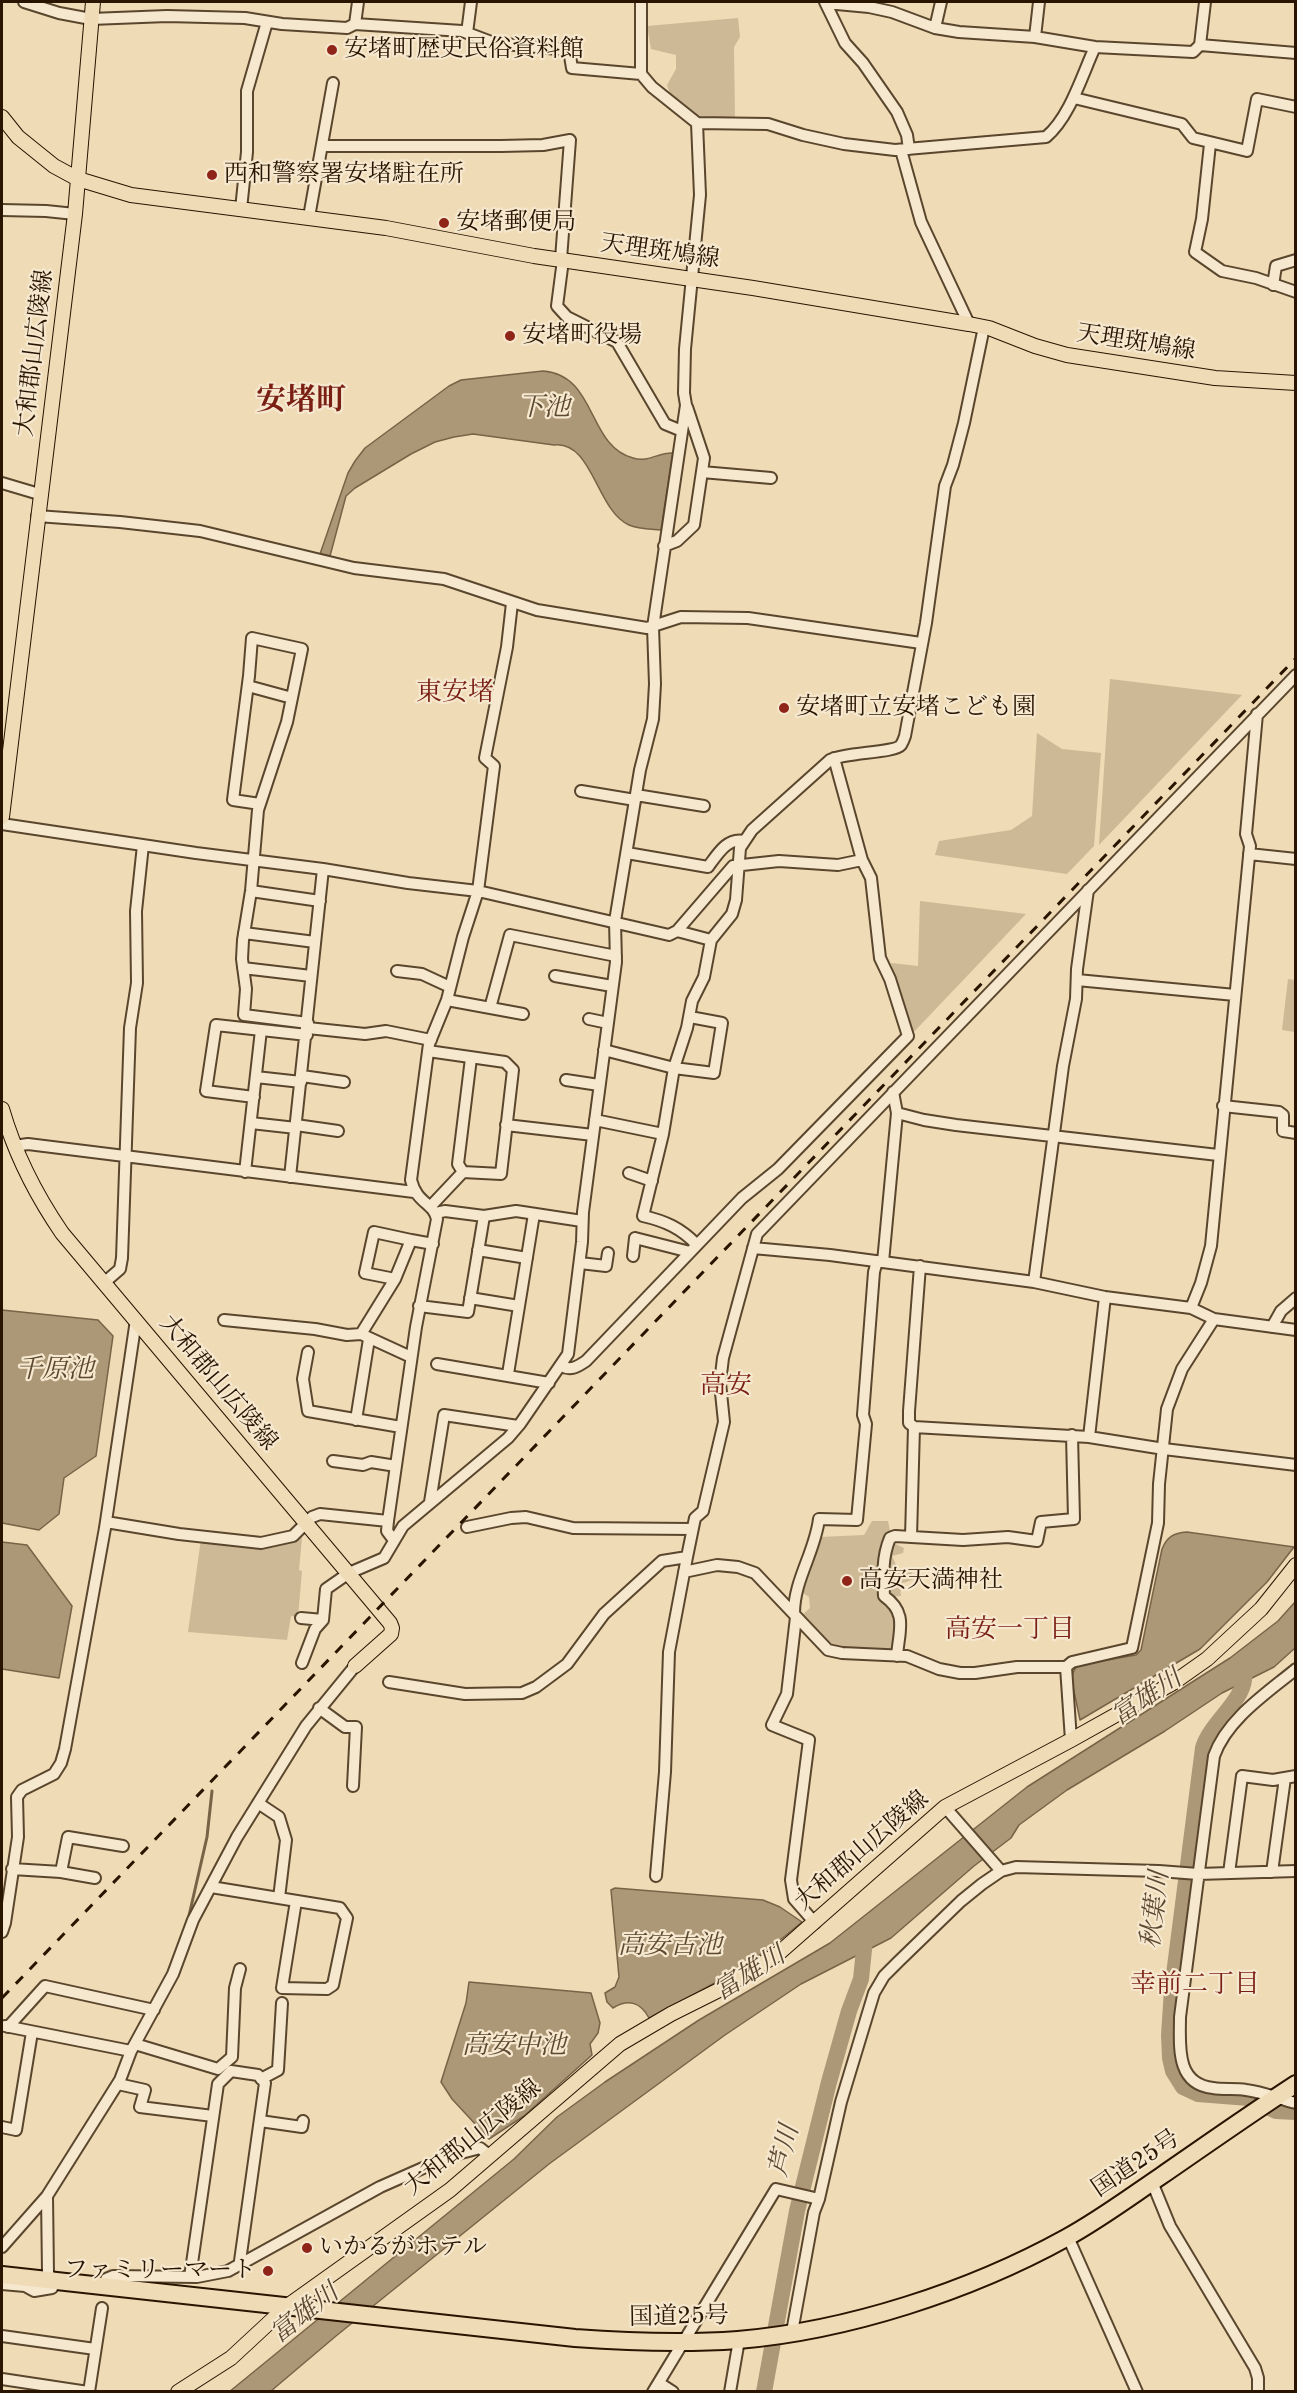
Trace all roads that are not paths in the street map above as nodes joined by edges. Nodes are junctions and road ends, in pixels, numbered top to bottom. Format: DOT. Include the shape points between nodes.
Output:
graph roads {
  1 [pos="24,2"];
  2 [pos="93,2"];
  3 [pos="358,2"];
  4 [pos="471,2"];
  5 [pos="641,2"];
  6 [pos="825,2"];
  7 [pos="940,2"];
  8 [pos="1039,2"];
  9 [pos="1205,2"];
  10 [pos="893,7"];
  11 [pos="91,19"];
  12 [pos="267,22"];
  13 [pos="355,24"];
  14 [pos="935,28"];
  15 [pos="468,33"];
  16 [pos="1035,37"];
  17 [pos="1200,45"];
  18 [pos="1095,47"];
  19 [pos="1296,53"];
  20 [pos="641,74"];
  21 [pos="333,82"];
  22 [pos="1074,98"];
  23 [pos="1296,107"];
  24 [pos="2,117"];
  25 [pos="697,123"];
  26 [pos="1210,144"];
  27 [pos="322,146"];
  28 [pos="905,149"];
  29 [pos="78,179"];
  30 [pos="241,209"];
  31 [pos="2,210"];
  32 [pos="75,214"];
  33 [pos="309,217"];
  34 [pos="562,260"];
  35 [pos="1296,260"];
  36 [pos="693,280"];
  37 [pos="1273,285"];
  38 [pos="1296,292"];
  39 [pos="969,324"];
  40 [pos="984,327"];
  41 [pos="1296,382"];
  42 [pos="686,405"];
  43 [pos="677,429"];
  44 [pos="702,472"];
  45 [pos="771,478"];
  46 [pos="2,483"];
  47 [pos="39,494"];
  48 [pos="37,516"];
  49 [pos="664,546"];
  50 [pos="512,603"];
  51 [pos="653,627"];
  52 [pos="921,643"];
  53 [pos="1296,675"];
  54 [pos="248,686"];
  55 [pos="292,698"];
  56 [pos="1257,714"];
  57 [pos="834,758"];
  58 [pos="581,791"];
  59 [pos="636,798"];
  60 [pos="260,804"];
  61 [pos="704,806"];
  62 [pos="2,817"];
  63 [pos="2,824"];
  64 [pos="744,841"];
  65 [pos="142,845"];
  66 [pos="627,853"];
  67 [pos="1249,854"];
  68 [pos="254,859"];
  69 [pos="862,860"];
  70 [pos="1296,860"];
  71 [pos="738,866"];
  72 [pos="323,869"];
  73 [pos="1088,889"];
  74 [pos="251,891"];
  75 [pos="478,891"];
  76 [pos="320,900"];
  77 [pos="615,921"];
  78 [pos="677,931"];
  79 [pos="244,933"];
  80 [pos="711,940"];
  81 [pos="315,942"];
  82 [pos="616,956"];
  83 [pos="243,968"];
  84 [pos="397,971"];
  85 [pos="311,976"];
  86 [pos="555,976"];
  87 [pos="1077,980"];
  88 [pos="612,986"];
  89 [pos="450,987"];
  90 [pos="1235,996"];
  91 [pos="447,1000"];
  92 [pos="490,1008"];
  93 [pos="523,1014"];
  94 [pos="690,1017"];
  95 [pos="589,1019"];
  96 [pos="608,1023"];
  97 [pos="308,1029"];
  98 [pos="261,1030"];
  99 [pos="431,1040"];
  100 [pos="604,1050"];
  101 [pos="428,1051"];
  102 [pos="471,1058"];
  103 [pos="674,1068"];
  104 [pos="256,1077"];
  105 [pos="302,1079"];
  106 [pos="566,1080"];
  107 [pos="344,1082"];
  108 [pos="599,1085"];
  109 [pos="893,1092"];
  110 [pos="254,1097"];
  111 [pos="1223,1106"];
  112 [pos="2,1109"];
  113 [pos="897,1113"];
  114 [pos="595,1120"];
  115 [pos="251,1123"];
  116 [pos="506,1125"];
  117 [pos="296,1127"];
  118 [pos="338,1131"];
  119 [pos="1296,1133"];
  120 [pos="663,1134"];
  121 [pos="593,1135"];
  122 [pos="1053,1137"];
  123 [pos="14,1146"];
  124 [pos="1218,1155"];
  125 [pos="126,1156"];
  126 [pos="245,1172"];
  127 [pos="463,1172"];
  128 [pos="629,1173"];
  129 [pos="290,1177"];
  130 [pos="652,1181"];
  131 [pos="414,1192"];
  132 [pos="433,1210"];
  133 [pos="534,1214"];
  134 [pos="484,1216"];
  135 [pos="582,1221"];
  136 [pos="411,1240"];
  137 [pos="433,1244"];
  138 [pos="753,1248"];
  139 [pos="693,1249"];
  140 [pos="478,1250"];
  141 [pos="608,1252"];
  142 [pos="633,1256"];
  143 [pos="527,1258"];
  144 [pos="880,1261"];
  145 [pos="580,1263"];
  146 [pos="920,1266"];
  147 [pos="395,1279"];
  148 [pos="105,1282"];
  149 [pos="1035,1282"];
  150 [pos="1105,1297"];
  151 [pos="470,1298"];
  152 [pos="1296,1298"];
  153 [pos="419,1306"];
  154 [pos="519,1306"];
  155 [pos="1191,1308"];
  156 [pos="1214,1319"];
  157 [pos="136,1320"];
  158 [pos="224,1320"];
  159 [pos="1272,1327"];
  160 [pos="1296,1330"];
  161 [pos="365,1337"];
  162 [pos="308,1352"];
  163 [pos="411,1357"];
  164 [pos="437,1364"];
  165 [pos="561,1366"];
  166 [pos="508,1374"];
  167 [pos="549,1383"];
  168 [pos="356,1420"];
  169 [pos="519,1426"];
  170 [pos="401,1427"];
  171 [pos="914,1427"];
  172 [pos="1072,1436"];
  173 [pos="1089,1437"];
  174 [pos="1164,1449"];
  175 [pos="333,1461"];
  176 [pos="1296,1465"];
  177 [pos="396,1466"];
  178 [pos="430,1502"];
  179 [pos="388,1521"];
  180 [pos="106,1522"];
  181 [pos="306,1523"];
  182 [pos="467,1527"];
  183 [pos="692,1529"];
  184 [pos="911,1537"];
  185 [pos="393,1539"];
  186 [pos="687,1557"];
  187 [pos="1296,1565"];
  188 [pos="684,1572"];
  189 [pos="349,1573"];
  190 [pos="795,1615"];
  191 [pos="301,1618"];
  192 [pos="323,1620"];
  193 [pos="897,1656"];
  194 [pos="302,1663"];
  195 [pos="355,1666"];
  196 [pos="1066,1667"];
  197 [pos="1296,1669"];
  198 [pos="389,1682"];
  199 [pos="320,1708"];
  200 [pos="1071,1740"];
  201 [pos="1290,1777"];
  202 [pos="353,1786"];
  203 [pos="258,1803"];
  204 [pos="950,1812"];
  205 [pos="123,1846"];
  206 [pos="12,1869"];
  207 [pos="1001,1871"];
  208 [pos="1296,1871"];
  209 [pos="61,1872"];
  210 [pos="1272,1872"];
  211 [pos="1229,1873"];
  212 [pos="1198,1874"];
  213 [pos="656,1876"];
  214 [pos="95,1878"];
  215 [pos="211,1887"];
  216 [pos="279,1898"];
  217 [pos="296,1901"];
  218 [pos="815,1923"];
  219 [pos="2,1932"];
  220 [pos="240,1969"];
  221 [pos="282,2003"];
  222 [pos="151,2009"];
  223 [pos="5,2026"];
  224 [pos="32,2032"];
  225 [pos="130,2049"];
  226 [pos="225,2070"];
  227 [pos="261,2079"];
  228 [pos="118,2084"];
  229 [pos="1296,2084"];
  230 [pos="1272,2100"];
  231 [pos="1296,2103"];
  232 [pos="213,2116"];
  233 [pos="260,2121"];
  234 [pos="303,2121"];
  235 [pos="2,2127"];
  236 [pos="490,2156"];
  237 [pos="1152,2182"];
  238 [pos="47,2196"];
  239 [pos="817,2199"];
  240 [pos="1068,2237"];
  241 [pos="4,2242"];
  242 [pos="240,2261"];
  243 [pos="2,2275"];
  244 [pos="190,2277"];
  245 [pos="43,2280"];
  246 [pos="2,2284"];
  247 [pos="105,2287"];
  248 [pos="286,2307"];
  249 [pos="102,2308"];
  250 [pos="789,2333"];
  251 [pos="2,2336"];
  252 [pos="739,2340"];
  253 [pos="683,2342"];
  254 [pos="96,2349"];
  255 [pos="2,2379"];
  256 [pos="656,2387"];
  257 [pos="89,2391"];
  258 [pos="178,2391"];
  259 [pos="673,2391"];
  260 [pos="730,2391"];
  261 [pos="1137,2391"];
  262 [pos="1258,2391"];
  1 -- 11 [label="street" via="59,14"];
  2 -- 11 [label="main road, 大和郡山広陵線"];
  3 -- 13 [label="street"];
  4 -- 15 [label="street"];
  5 -- 20 [label="street"];
  6 -- 10 [label="street"];
  6 -- 28 [label="street" via="845,43 897,112 907,135"];
  7 -- 14 [label="street"];
  8 -- 16 [label="street"];
  9 -- 17 [label="street"];
  10 -- 14 [label="street"];
  11 -- 12 [label="street" via="167,16"];
  11 -- 29 [label="main road, 大和郡山広陵線"];
  12 -- 13 [label="street" via="347,28"];
  12 -- 30 [label="street" via="247,91 247,152"];
  13 -- 15 [label="street"];
  14 -- 16 [label="street"];
  15 -- 20 [label="street" via="494,44 570,50 572,68"];
  16 -- 18 [label="street"];
  17 -- 18 [label="street" via="1194,52"];
  17 -- 19 [label="street"];
  18 -- 22 [label="street"];
  20 -- 25 [label="street"];
  21 -- 27 [label="street"];
  22 -- 26 [label="street" via="1182,124 1192,138"];
  22 -- 28 [label="street" via="1046,137"];
  23 -- 26 [label="street" via="1257,99 1247,152"];
  24 -- 29 [label="main road, 天理斑鳩線" via="34,152"];
  25 -- 28 [label="street" via="768,124 844,144"];
  25 -- 36 [label="street" via="700,195"];
  26 -- 37 [label="street" via="1195,252 1222,271"];
  27 -- 33 [label="street"];
  27 -- 34 [label="street" via="543,145 570,140"];
  28 -- 39 [label="street" via="921,222"];
  29 -- 30 [label="main road, 天理斑鳩線" via="131,195"];
  29 -- 32 [label="main road, 大和郡山広陵線"];
  30 -- 33 [label="main road, 天理斑鳩線"];
  31 -- 32 [label="street"];
  32 -- 47 [label="main road, 大和郡山広陵線"];
  33 -- 34 [label="main road, 天理斑鳩線"];
  34 -- 36 [label="main road, 天理斑鳩線"];
  34 -- 43 [label="street" via="557,306 567,317 617,342 665,424"];
  35 -- 37 [label="street" via="1276,266"];
  36 -- 39 [label="main road, 天理斑鳩線"];
  36 -- 42 [label="street" via="685,349"];
  37 -- 38 [label="street"];
  39 -- 40 [label="main road, 天理斑鳩線"];
  40 -- 41 [label="main road, 天理斑鳩線" via="1067,355 1215,378"];
  40 -- 52 [label="street" via="964,423 945,486"];
  42 -- 43 [label="street"];
  42 -- 44 [label="street" via="704,458"];
  43 -- 49 [label="street"];
  44 -- 45 [label="street"];
  44 -- 49 [label="street" via="694,525 677,541"];
  46 -- 47 [label="street"];
  47 -- 48 [label="main road, 大和郡山広陵線"];
  48 -- 50 [label="street" via="200,531 354,568 444,579"];
  48 -- 62 [label="main road, 大和郡山広陵線"];
  49 -- 51 [label="street"];
  50 -- 51 [label="street"];
  50 -- 75 [label="street" via="484,758 494,766"];
  51 -- 52 [label="street" via="681,616 748,618"];
  51 -- 59 [label="street" via="654,703"];
  52 -- 57 [label="street" via="901,745"];
  53 -- 56 [label="street"];
  54 -- 55 [label="street"];
  54 -- 55 [label="street" via="252,638 302,649"];
  54 -- 60 [label="street" via="233,800"];
  55 -- 60 [label="street"];
  56 -- 67 [label="street" via="1246,834"];
  56 -- 73 [label="street"];
  57 -- 64 [label="street"];
  57 -- 69 [label="street"];
  58 -- 59 [label="street"];
  59 -- 61 [label="street"];
  59 -- 66 [label="street"];
  60 -- 68 [label="street"];
  63 -- 65 [label="street"];
  64 -- 66 [label="street" via="737,839 724,846 708,867"];
  64 -- 71 [label="street"];
  65 -- 68 [label="street"];
  65 -- 125 [label="street"];
  66 -- 77 [label="street"];
  67 -- 70 [label="street"];
  67 -- 90 [label="street"];
  68 -- 72 [label="street"];
  68 -- 74 [label="street"];
  69 -- 71 [label="street" via="838,865 779,861"];
  69 -- 139 [label="street" via="873,886 880,958 908,1036"];
  71 -- 78 [label="street" via="733,866"];
  71 -- 80 [label="street" via="732,914"];
  72 -- 75 [label="street"];
  72 -- 76 [label="street"];
  73 -- 87 [label="street"];
  73 -- 109 [label="street"];
  74 -- 76 [label="street"];
  74 -- 79 [label="street"];
  75 -- 77 [label="street"];
  75 -- 89 [label="street"];
  76 -- 81 [label="street"];
  77 -- 78 [label="street" via="669,934"];
  77 -- 82 [label="street"];
  78 -- 80 [label="street"];
  79 -- 81 [label="street"];
  79 -- 83 [label="street"];
  80 -- 94 [label="street"];
  81 -- 85 [label="street"];
  82 -- 88 [label="street"];
  82 -- 92 [label="street" via="510,935"];
  83 -- 85 [label="street"];
  83 -- 97 [label="street" via="244,1015"];
  84 -- 89 [label="street" via="422,974"];
  85 -- 97 [label="street"];
  86 -- 88 [label="street"];
  87 -- 90 [label="street"];
  87 -- 122 [label="street"];
  88 -- 96 [label="street"];
  89 -- 91 [label="street"];
  90 -- 111 [label="street"];
  91 -- 92 [label="street"];
  91 -- 99 [label="street"];
  92 -- 93 [label="street"];
  94 -- 103 [label="street"];
  94 -- 103 [label="street" via="722,1023 714,1073"];
  95 -- 96 [label="street"];
  96 -- 100 [label="street"];
  97 -- 98 [label="street"];
  97 -- 99 [label="street" via="365,1034 386,1031"];
  97 -- 105 [label="street"];
  98 -- 104 [label="street"];
  98 -- 110 [label="street" via="216,1025 206,1091"];
  99 -- 101 [label="street"];
  100 -- 103 [label="street"];
  100 -- 108 [label="street"];
  101 -- 102 [label="street"];
  101 -- 131 [label="street" via="411,1180"];
  102 -- 116 [label="street" via="505,1062 513,1070"];
  102 -- 127 [label="street" via="458,1164"];
  103 -- 120 [label="street"];
  104 -- 105 [label="street"];
  104 -- 110 [label="street"];
  105 -- 107 [label="street"];
  105 -- 117 [label="street"];
  106 -- 108 [label="street"];
  108 -- 114 [label="street"];
  109 -- 113 [label="street"];
  109 -- 138 [label="street" via="757,1234"];
  110 -- 115 [label="street"];
  111 -- 119 [label="street" via="1279,1112 1283,1115 1283,1131"];
  111 -- 124 [label="street"];
  112 -- 123 [label="main road, 大和郡山広陵線"];
  113 -- 122 [label="street"];
  113 -- 144 [label="street"];
  114 -- 120 [label="street"];
  114 -- 121 [label="street"];
  115 -- 117 [label="street"];
  115 -- 126 [label="street"];
  116 -- 121 [label="street"];
  116 -- 127 [label="street" via="501,1174"];
  117 -- 118 [label="street"];
  117 -- 129 [label="street"];
  120 -- 130 [label="street"];
  121 -- 135 [label="street"];
  122 -- 124 [label="street"];
  122 -- 149 [label="street"];
  123 -- 125 [label="street" via="28,1144"];
  123 -- 148 [label="main road, 大和郡山広陵線" via="62,1233"];
  124 -- 155 [label="street" via="1210,1246"];
  125 -- 126 [label="street"];
  125 -- 148 [label="street" via="122,1258 120,1269"];
  126 -- 129 [label="street"];
  127 -- 132 [label="street"];
  128 -- 130 [label="street"];
  129 -- 131 [label="street"];
  130 -- 139 [label="street" via="643,1216 685,1232"];
  131 -- 132 [label="street"];
  132 -- 134 [label="street"];
  132 -- 137 [label="street" via="437,1219"];
  133 -- 134 [label="street"];
  133 -- 135 [label="street"];
  133 -- 143 [label="street"];
  134 -- 140 [label="street"];
  135 -- 145 [label="street"];
  136 -- 137 [label="street"];
  136 -- 147 [label="street"];
  136 -- 147 [label="street" via="374,1232 366,1274"];
  137 -- 153 [label="street"];
  138 -- 144 [label="street"];
  138 -- 183 [label="street" via="723,1359 720,1383 724,1422 703,1511 694,1518"];
  139 -- 142 [label="street" via="635,1238"];
  139 -- 165 [label="street" via="585,1361 575,1368"];
  140 -- 143 [label="street"];
  140 -- 151 [label="street"];
  141 -- 145 [label="street" via="606,1266"];
  143 -- 154 [label="street"];
  144 -- 146 [label="street"];
  144 -- 190 [label="street" via="874,1272 857,1520 819,1519 794,1602"];
  145 -- 165 [label="street" via="571,1343"];
  146 -- 149 [label="street"];
  146 -- 171 [label="street" via="909,1411 909,1423"];
  147 -- 161 [label="street"];
  148 -- 157 [label="main road, 大和郡山広陵線"];
  149 -- 150 [label="street"];
  150 -- 155 [label="street"];
  150 -- 173 [label="street"];
  151 -- 153 [label="street" via="468,1312"];
  151 -- 154 [label="street"];
  152 -- 159 [label="street" via="1281,1311"];
  153 -- 163 [label="street"];
  154 -- 166 [label="street"];
  155 -- 156 [label="street"];
  156 -- 159 [label="street"];
  156 -- 174 [label="street" via="1173,1390 1167,1409"];
  157 -- 180 [label="street"];
  157 -- 181 [label="main road, 大和郡山広陵線"];
  158 -- 161 [label="street"];
  159 -- 160 [label="street"];
  161 -- 163 [label="street"];
  161 -- 168 [label="street"];
  162 -- 168 [label="street" via="303,1379 308,1411"];
  163 -- 170 [label="street"];
  164 -- 166 [label="street"];
  165 -- 167 [label="street"];
  166 -- 167 [label="street"];
  167 -- 169 [label="street"];
  168 -- 170 [label="street"];
  169 -- 178 [label="street"];
  169 -- 178 [label="street" via="444,1415"];
  170 -- 177 [label="street"];
  171 -- 172 [label="street"];
  171 -- 184 [label="street"];
  172 -- 173 [label="street"];
  172 -- 184 [label="street" via="1074,1519 1041,1522 1038,1542 1008,1537"];
  173 -- 174 [label="street"];
  174 -- 176 [label="street"];
  174 -- 196 [label="street" via="1158,1523 1132,1648 1072,1662"];
  175 -- 177 [label="street"];
  177 -- 179 [label="street"];
  178 -- 185 [label="street"];
  179 -- 181 [label="street" via="320,1514"];
  179 -- 185 [label="street" via="387,1531"];
  180 -- 181 [label="street" via="261,1543 293,1536"];
  180 -- 206 [label="street" via="63,1756 54,1774 22,1790 17,1797 18,1837"];
  181 -- 189 [label="main road, 大和郡山広陵線"];
  182 -- 183 [label="street" via="526,1517 573,1528"];
  183 -- 186 [label="street"];
  184 -- 193 [label="street" via="895,1536 885,1549 884,1596 900,1612"];
  185 -- 189 [label="street" via="384,1558"];
  186 -- 188 [label="street"];
  186 -- 198 [label="street" via="662,1561 604,1614 567,1664 522,1693 465,1694"];
  187 -- 200 [label="main road, 大和郡山広陵線" via="1261,1609 1207,1659 1173,1683"];
  188 -- 190 [label="street" via="717,1565 755,1572"];
  188 -- 213 [label="street" via="669,1653"];
  189 -- 192 [label="street" via="326,1589"];
  189 -- 195 [label="main road, 大和郡山広陵線" via="392,1628"];
  190 -- 193 [label="street" via="828,1650"];
  190 -- 218 [label="street" via="787,1694 772,1725 809,1740 791,1880 794,1899"];
  191 -- 192 [label="street"];
  192 -- 194 [label="street" via="315,1629"];
  193 -- 196 [label="street" via="960,1673"];
  195 -- 199 [label="street"];
  196 -- 200 [label="street"];
  197 -- 212 [label="street" via="1249,1709 1216,1749"];
  199 -- 202 [label="street" via="345,1727 356,1727"];
  199 -- 203 [label="street"];
  200 -- 204 [label="main road, 大和郡山広陵線"];
  201 -- 210 [label="street"];
  201 -- 211 [label="street" via="1273,1780 1242,1776"];
  203 -- 215 [label="street"];
  203 -- 216 [label="street" via="279,1817 286,1840"];
  204 -- 207 [label="street"];
  204 -- 218 [label="main road, 大和郡山広陵線"];
  205 -- 209 [label="street" via="68,1837"];
  206 -- 209 [label="street"];
  206 -- 219 [label="street"];
  207 -- 212 [label="street" via="1016,1867"];
  207 -- 239 [label="street" via="961,1901 898,1961 874,1993"];
  208 -- 210 [label="street"];
  209 -- 214 [label="street"];
  210 -- 211 [label="street"];
  211 -- 212 [label="street"];
  212 -- 230 [label="street" via="1180,2017 1184,2068 1195,2084 1247,2090"];
  215 -- 216 [label="street"];
  215 -- 222 [label="street" via="173,1974"];
  216 -- 217 [label="street"];
  217 -- 217 [label="street" via="340,1908 347,1918 333,1985 327,1989 282,1988"];
  218 -- 236 [label="main road, 大和郡山広陵線" via="779,1953 727,1986 620,2044"];
  220 -- 226 [label="street" via="235,1988 232,2057"];
  221 -- 227 [label="street" via="278,2070"];
  222 -- 223 [label="street" via="45,1986"];
  222 -- 225 [label="street"];
  223 -- 224 [label="street"];
  224 -- 225 [label="street"];
  224 -- 235 [label="street" via="16,2130"];
  225 -- 226 [label="street"];
  225 -- 228 [label="street"];
  226 -- 227 [label="street" via="258,2075"];
  226 -- 232 [label="street" via="218,2084"];
  227 -- 233 [label="street" via="265,2084"];
  228 -- 232 [label="street" via="145,2090 140,2107"];
  228 -- 238 [label="street"];
  229 -- 230 [label="highway, 国道25号"];
  230 -- 231 [label="street"];
  230 -- 237 [label="highway, 国道25号"];
  232 -- 244 [label="street"];
  233 -- 234 [label="street" via="302,2127"];
  233 -- 242 [label="street"];
  236 -- 244 [label="street" via="480,2148 450,2156 380,2187 240,2266 212,2276"];
  236 -- 248 [label="main road, 大和郡山広陵線" via="450,2190"];
  237 -- 240 [label="highway, 国道25号"];
  237 -- 262 [label="street" via="1170,2226 1255,2368"];
  238 -- 241 [label="street"];
  238 -- 245 [label="street" via="48,2273"];
  239 -- 250 [label="street"];
  239 -- 253 [label="street" via="776,2189"];
  240 -- 250 [label="highway, 国道25号" via="954,2289 886,2311"];
  240 -- 261 [label="street"];
  243 -- 245 [label="highway, 国道25号"];
  244 -- 247 [label="street" via="113,2276 106,2279"];
  245 -- 246 [label="street" via="52,2288 34,2291"];
  245 -- 247 [label="highway, 国道25号"];
  247 -- 248 [label="highway, 国道25号"];
  248 -- 253 [label="highway, 国道25号" via="575,2338"];
  248 -- 258 [label="main road, 大和郡山広陵線" via="231,2358"];
  249 -- 254 [label="street"];
  250 -- 252 [label="highway, 国道25号"];
  251 -- 254 [label="street"];
  252 -- 253 [label="highway, 国道25号"];
  252 -- 260 [label="street"];
  253 -- 256 [label="street"];
  254 -- 257 [label="street"];
  255 -- 257 [label="street"];
  256 -- 259 [label="street"];
}
